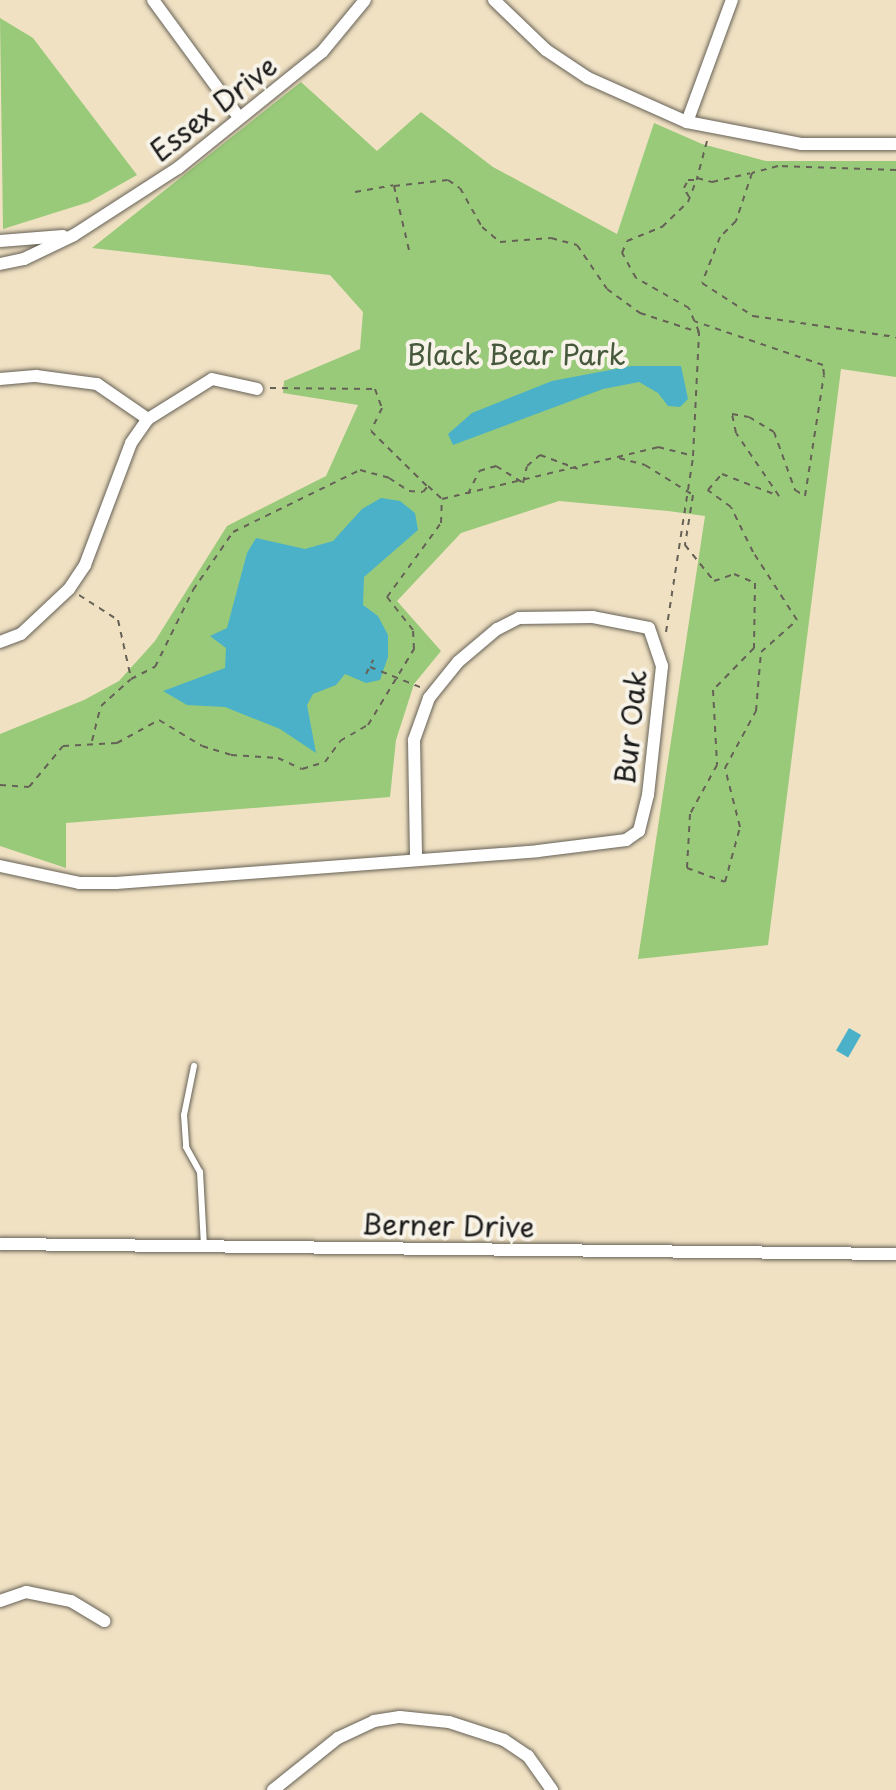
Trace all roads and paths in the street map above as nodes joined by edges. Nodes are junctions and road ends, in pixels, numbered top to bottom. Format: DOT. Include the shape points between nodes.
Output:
graph roads {
  1 [pos="153,0"];
  2 [pos="365,0"];
  3 [pos="494,0"];
  4 [pos="732,0"];
  5 [pos="238,116"];
  6 [pos="687,122"];
  7 [pos="711,128"];
  8 [pos="896,144"];
  9 [pos="896,170"];
  10 [pos="752,173"];
  11 [pos="696,179"];
  12 [pos="394,186"];
  13 [pos="355,192"];
  14 [pos="689,198"];
  15 [pos="74,235"];
  16 [pos="0,241"];
  17 [pos="409,250"];
  18 [pos="0,264"];
  19 [pos="694,321"];
  20 [pos="699,332"];
  21 [pos="896,337"];
  22 [pos="0,379"];
  23 [pos="257,389"];
  24 [pos="148,419"];
  25 [pos="693,456"];
  26 [pos="619,458"];
  27 [pos="579,469"];
  28 [pos="523,483"];
  29 [pos="428,486"];
  30 [pos="468,494"];
  31 [pos="442,499"];
  32 [pos="69,589"];
  33 [pos="656,639"];
  34 [pos="0,642"];
  35 [pos="373,660"];
  36 [pos="370,667"];
  37 [pos="366,674"];
  38 [pos="399,677"];
  39 [pos="131,679"];
  40 [pos="432,693"];
  41 [pos="92,742"];
  42 [pos="0,785"];
  43 [pos="416,859"];
  44 [pos="0,866"];
  45 [pos="194,1066"];
  46 [pos="0,1244"];
  47 [pos="204,1246"];
  48 [pos="896,1254"];
  49 [pos="0,1601"];
  50 [pos="104,1621"];
  51 [pos="288,1779"];
  52 [pos="273,1790"];
  53 [pos="297,1790"];
  54 [pos="552,1790"];
  1 -- 5 [label="street"];
  2 -- 5 [label="street, Essex Drive" via="322,52"];
  3 -- 6 [label="street" via="546,50 588,78"];
  4 -- 6 [label="street"];
  5 -- 15 [label="street, Essex Drive" via="178,168"];
  6 -- 7 [label="street"];
  7 -- 8 [label="street" via="801,144"];
  7 -- 11 [label="path"];
  9 -- 10 [label="path" via="778,166"];
  10 -- 11 [label="path" via="712,182"];
  10 -- 21 [label="path" via="736,221 720,237 704,287 753,316"];
  11 -- 14 [label="path"];
  11 -- 14 [label="path" via="684,188"];
  12 -- 13 [label="path"];
  12 -- 17 [label="path"];
  12 -- 20 [label="path" via="448,180 460,188 482,227 500,242 551,238 577,245 607,289 640,313"];
  14 -- 19 [label="path" via="662,227 627,241 622,253 636,278 689,308"];
  15 -- 16 [label="street, Essex Drive"];
  15 -- 18 [label="street, Essex Drive" via="24,259"];
  19 -- 20 [label="path"];
  19 -- 26 [label="path" via="823,365 805,496 795,490 774,432 732,414 736,433 779,496 722,474 708,490 731,507 797,620 761,652 756,711 725,768 740,827 725,882 687,868 690,814 717,765 713,690 754,648 755,583 734,574 714,581 685,545 693,495 645,465"];
  20 -- 25 [label="path"];
  22 -- 24 [label="street" via="36,376 97,384"];
  23 -- 24 [label="street" via="212,379"];
  23 -- 29 [label="path" via="375,389 382,408 371,431"];
  24 -- 32 [label="street" via="131,443 85,565"];
  25 -- 26 [label="path" via="658,447"];
  25 -- 33 [label="path" via="668,630"];
  26 -- 27 [label="path"];
  27 -- 28 [label="path"];
  27 -- 28 [label="path" via="540,455 527,466"];
  28 -- 30 [label="path"];
  28 -- 30 [label="path" via="496,466 479,471"];
  29 -- 31 [label="path"];
  29 -- 39 [label="path" via="423,492 409,491 389,478 360,470 233,532 193,590 155,667"];
  30 -- 31 [label="path"];
  31 -- 38 [label="path" via="441,523 387,597 413,630 414,649"];
  32 -- 34 [label="street" via="21,634"];
  32 -- 39 [label="path" via="118,620"];
  33 -- 40 [label="street, Bur Oak" via="649,628 620,620 519,618 476,644"];
  33 -- 43 [label="street, Bur Oak" via="662,666 639,831 607,845"];
  35 -- 36 [label="path"];
  36 -- 37 [label="path"];
  36 -- 38 [label="path"];
  38 -- 40 [label="path"];
  38 -- 41 [label="path" via="368,725 340,741 325,762 302,769 278,758 231,755 202,746 159,720 131,739"];
  39 -- 41 [label="path" via="101,706"];
  40 -- 43 [label="street, Bur Oak" via="417,728 411,767"];
  41 -- 42 [label="path" via="63,746 29,787"];
  43 -- 44 [label="street, Bur Oak" via="116,883 79,883"];
  45 -- 47 [label="lane" via="184,1115 186,1147 200,1172"];
  46 -- 47 [label="street, Berner Drive"];
  47 -- 48 [label="street, Berner Drive"];
  49 -- 50 [label="street" via="26,1592 71,1601"];
  51 -- 52 [label="street"];
  51 -- 53 [label="street"];
  51 -- 54 [label="street" via="338,1738 374,1721 400,1717 478,1729 504,1740 528,1756"];
}
